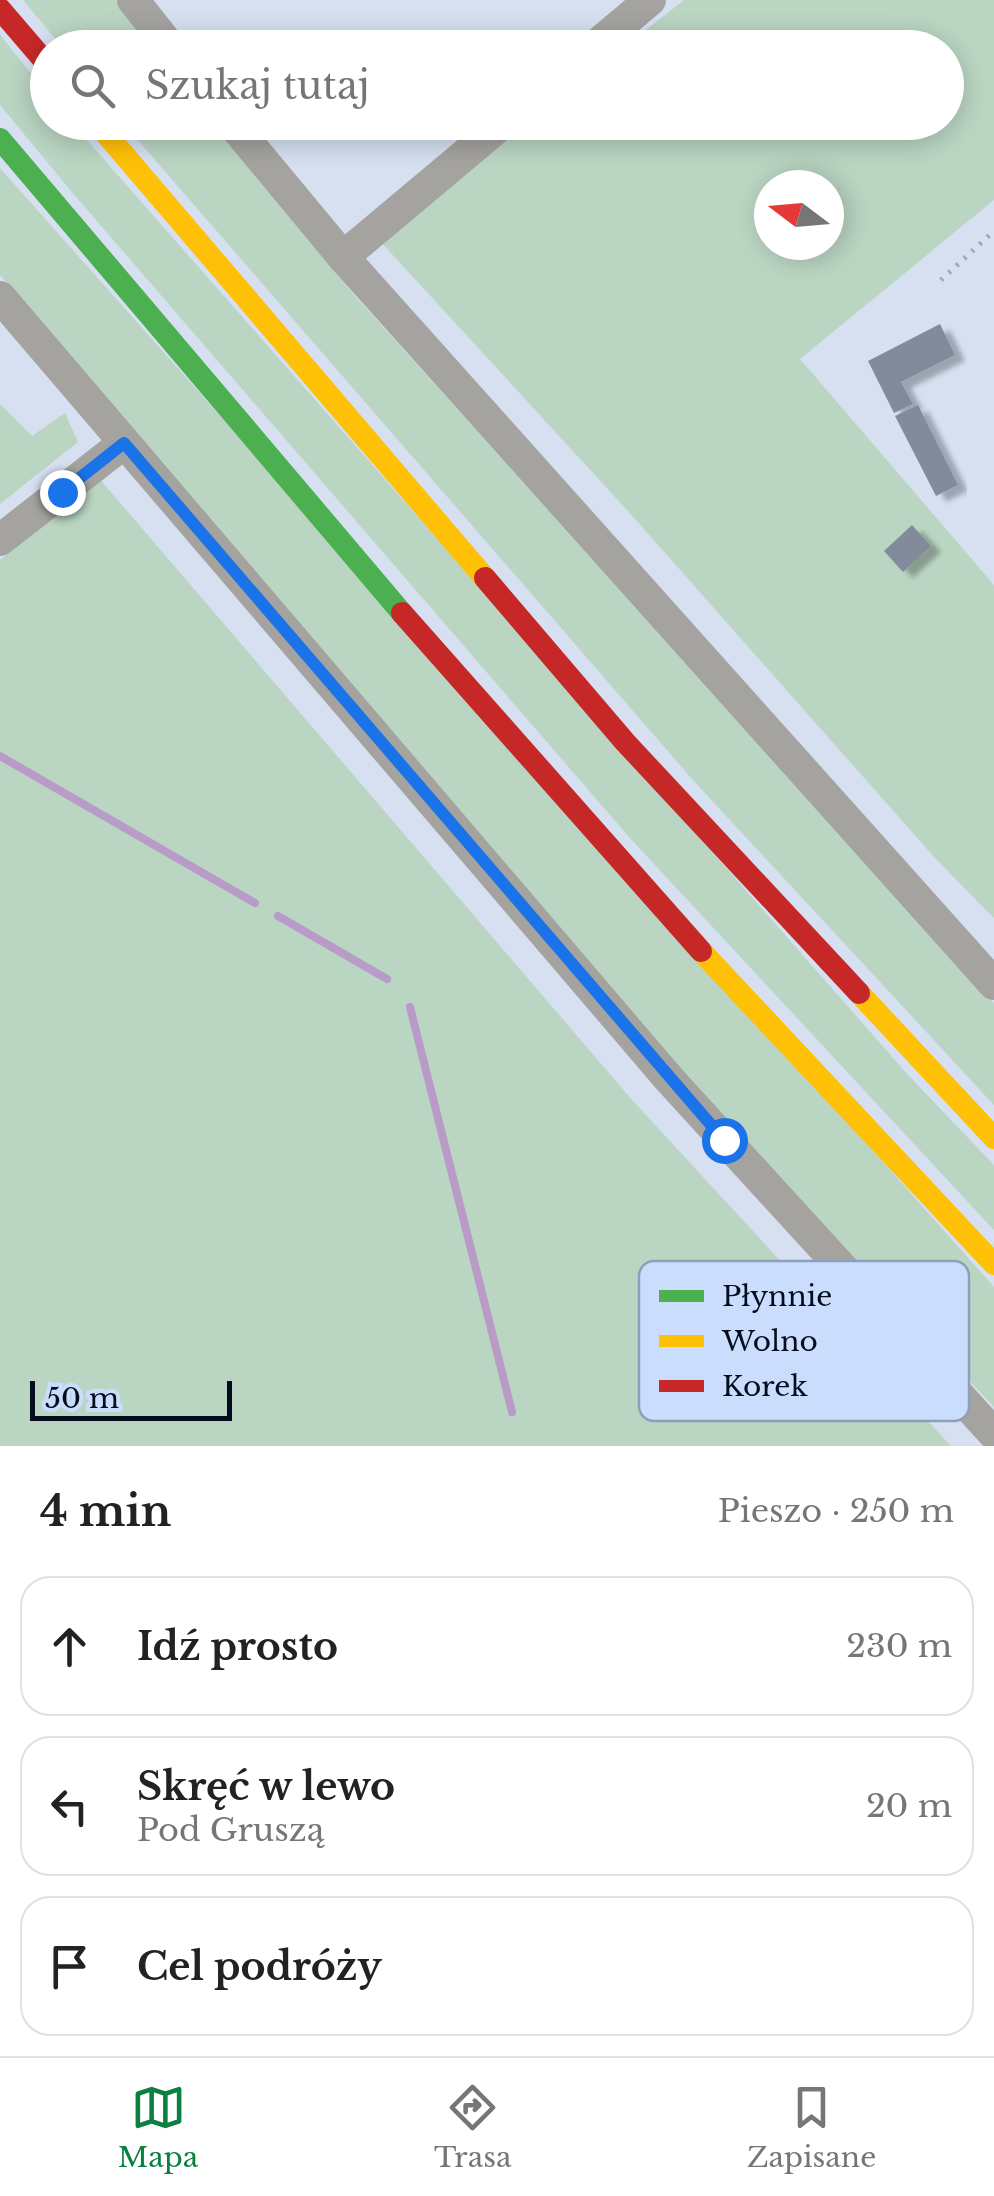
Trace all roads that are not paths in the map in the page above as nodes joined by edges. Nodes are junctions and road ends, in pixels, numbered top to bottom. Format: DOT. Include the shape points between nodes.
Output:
graph roads {
  1 [pos="133,0"];
  2 [pos="650,0"];
  3 [pos="0,9"];
  4 [pos="157,30"];
  5 [pos="615,30"];
  6 [pos="30,44"];
  7 [pos="0,139"];
  8 [pos="111,140"];
  9 [pos="246,140"];
  10 [pos="482,140"];
  11 [pos="343,256"];
  12 [pos="0,296"];
  13 [pos="124,443"];
  14 [pos="0,540"];
  15 [pos="994,984"];
  16 [pos="994,1138"];
  17 [pos="836,1261"];
  18 [pos="994,1264"];
  19 [pos="969,1407"];
  20 [pos="994,1434"];
  1 -- 4 [label="street"];
  2 -- 5 [label="street"];
  3 -- 6 [label="highway"];
  7 -- 18 [label="highway" via="563,800"];
  8 -- 16 [label="highway" via="625,742"];
  9 -- 11 [label="street"];
  10 -- 11 [label="street"];
  11 -- 15 [label="street"];
  12 -- 13 [label="street"];
  13 -- 14 [label="street"];
  13 -- 17 [label="street" via="670,1080"];
  19 -- 20 [label="street"];
}
